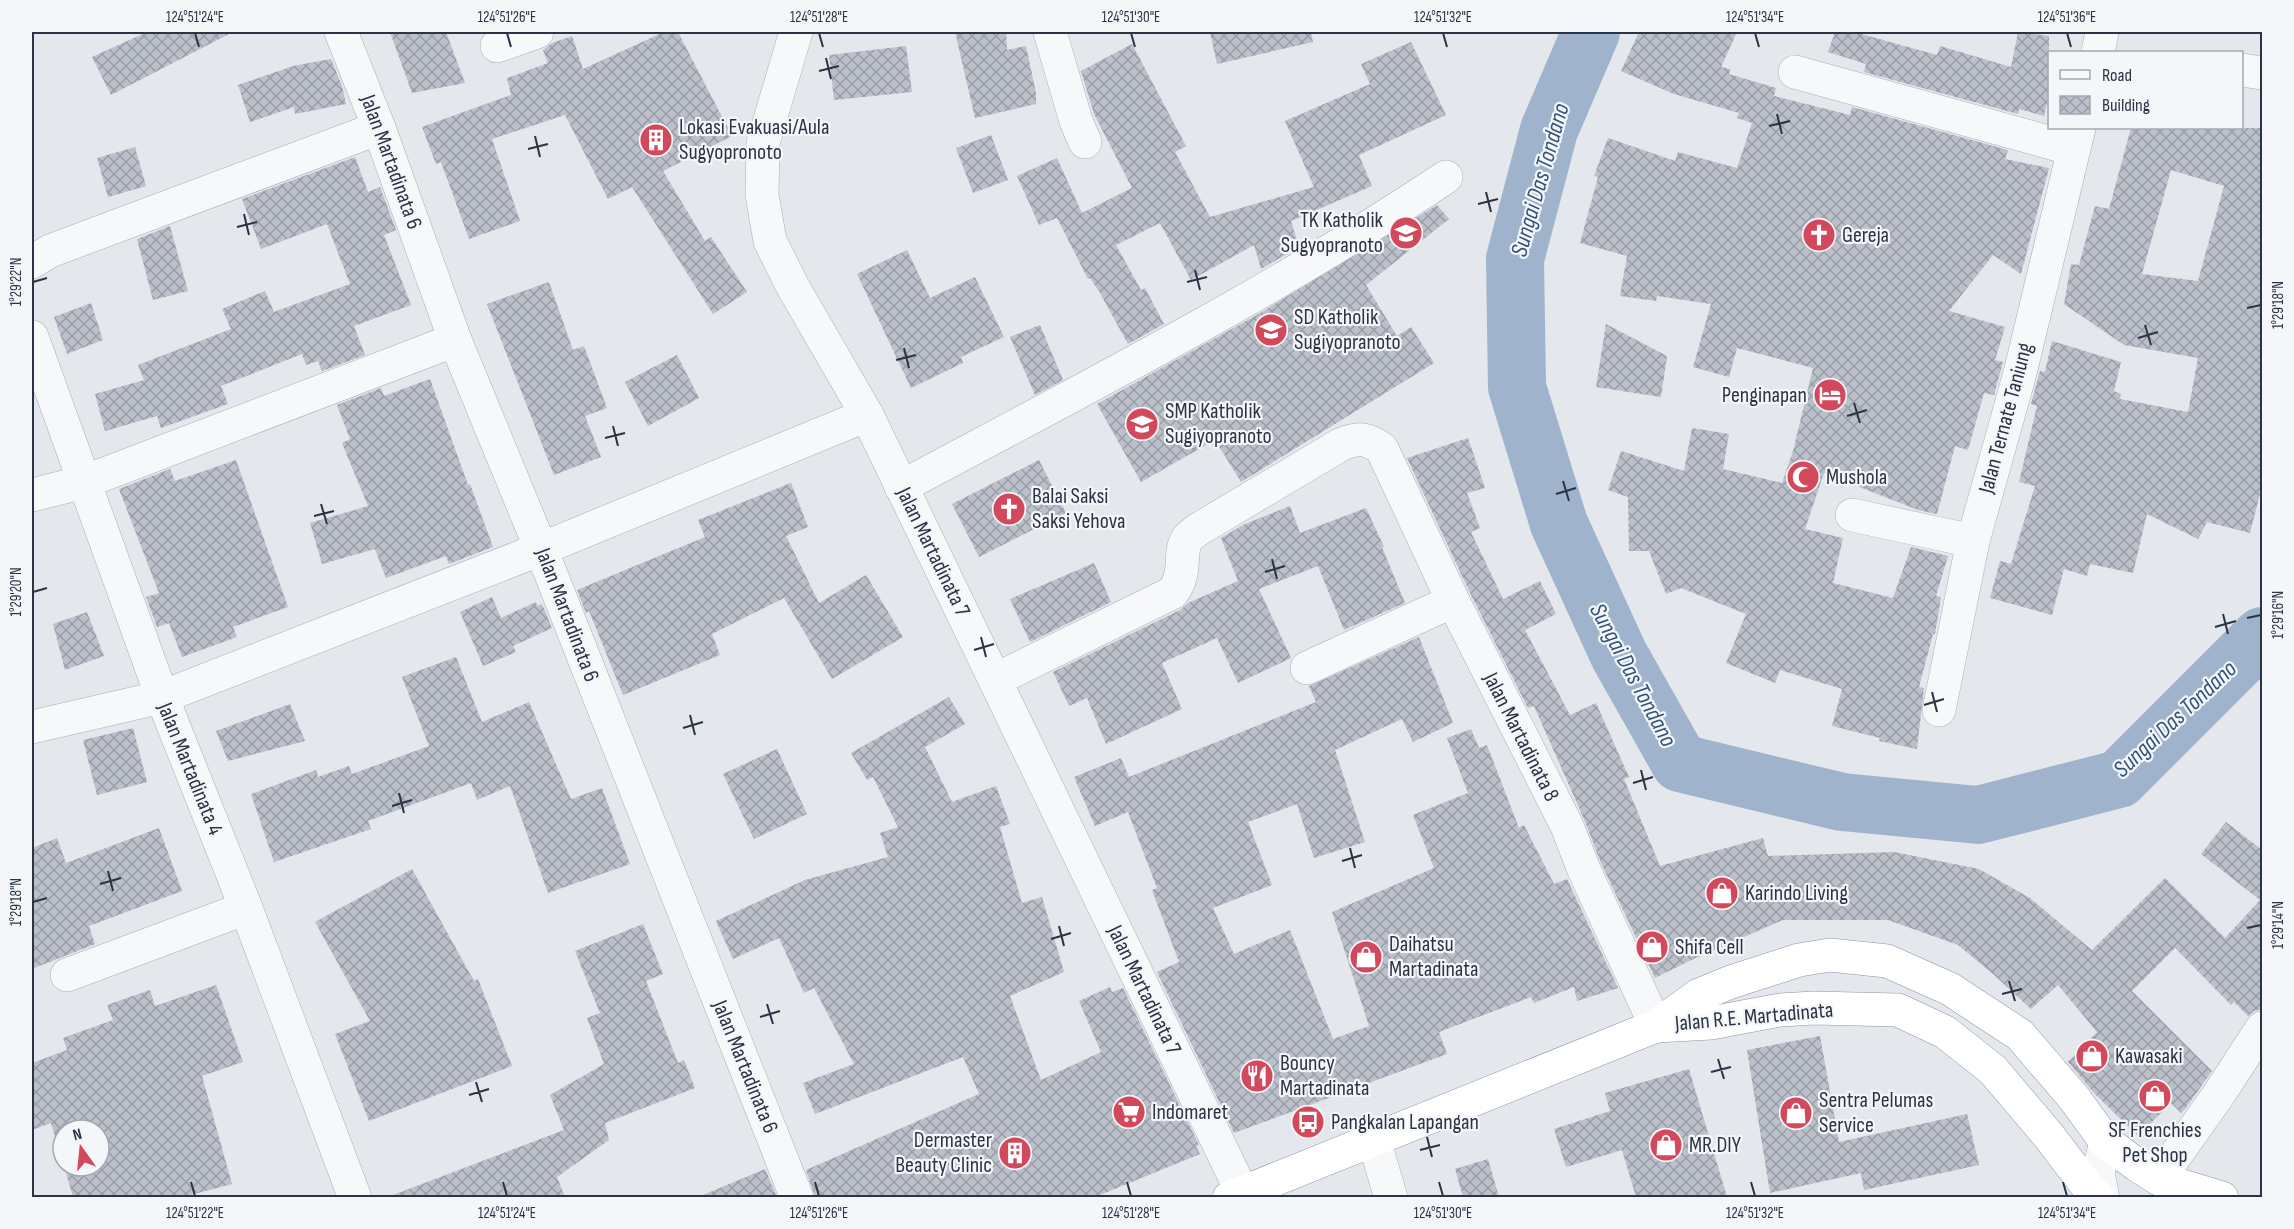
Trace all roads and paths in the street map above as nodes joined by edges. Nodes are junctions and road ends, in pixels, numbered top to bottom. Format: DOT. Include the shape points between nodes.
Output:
graph roads {
  1 [pos="341,32"];
  2 [pos="537,32"];
  3 [pos="796,32"];
  4 [pos="1050,32"];
  5 [pos="2102,32"];
  6 [pos="497,46"];
  7 [pos="2098,51"];
  8 [pos="2243,70"];
  9 [pos="1794,72"];
  10 [pos="2262,73"];
  11 [pos="380,128"];
  12 [pos="2076,138"];
  13 [pos="1085,142"];
  14 [pos="1446,177"];
  15 [pos="32,262"];
  16 [pos="32,337"];
  17 [pos="455,340"];
  18 [pos="867,415"];
  19 [pos="84,483"];
  20 [pos="901,487"];
  21 [pos="32,495"];
  22 [pos="1852,515"];
  23 [pos="1973,541"];
  24 [pos="542,549"];
  25 [pos="1453,601"];
  26 [pos="1307,668"];
  27 [pos="994,680"];
  28 [pos="162,697"];
  29 [pos="1939,710"];
  30 [pos="32,728"];
  31 [pos="246,908"];
  32 [pos="67,975"];
  33 [pos="1656,1026"];
  34 [pos="2262,1028"];
  35 [pos="1374,1140"];
  36 [pos="2106,1142"];
  37 [pos="2159,1179"];
  38 [pos="1235,1195"];
  39 [pos="355,1197"];
  40 [pos="797,1197"];
  41 [pos="1391,1197"];
  42 [pos="2100,1197"];
  43 [pos="2222,1197"];
  1 -- 11 [label="street, Jalan Martadinata 6"];
  2 -- 6 [label="street"];
  3 -- 18 [label="street, Jalan Martadinata 7" via="763,143 762,195 770,241"];
  4 -- 13 [label="street"];
  5 -- 7 [label="street"];
  8 -- 10 [label="street"];
  9 -- 12 [label="street"];
  11 -- 15 [label="street" via="50,251"];
  11 -- 17 [label="street, Jalan Martadinata 6"];
  12 -- 23 [label="street, Jalan Ternate Taniung"];
  14 -- 20 [label="street" via="1380,221 1239,302"];
  16 -- 19 [label="street, Jalan Martadinata 4"];
  17 -- 19 [label="street"];
  17 -- 24 [label="street, Jalan Martadinata 6"];
  18 -- 20 [label="street, Jalan Martadinata 7"];
  18 -- 24 [label="street"];
  19 -- 21 [label="street"];
  19 -- 28 [label="street, Jalan Martadinata 4"];
  20 -- 27 [label="street, Jalan Martadinata 7"];
  22 -- 23 [label="street"];
  23 -- 29 [label="street, Jalan Ternate Taniung"];
  24 -- 28 [label="street"];
  24 -- 40 [label="street, Jalan Martadinata 6"];
  25 -- 26 [label="street"];
  25 -- 27 [label="street, Jalan Martadinata 8" via="1382,449 1362,439 1351,440 1189,537 1184,547 1183,572 1172,593"];
  25 -- 33 [label="street, Jalan Martadinata 8" via="1567,826"];
  27 -- 38 [label="street, Jalan Martadinata 7"];
  28 -- 30 [label="street"];
  28 -- 31 [label="street, Jalan Martadinata 4"];
  31 -- 32 [label="street"];
  31 -- 39 [label="street, Jalan Martadinata 4"];
  33 -- 35 [label="highway, Jalan R.E. Martadinata"];
  33 -- 36 [label="highway, Jalan R.E. Martadinata" via="1699,996 1799,960 1830,955 1887,961 1950,989 2020,1035"];
  33 -- 42 [label="highway, Jalan R.E. Martadinata" via="1711,1023 1803,1008 1898,1010 1946,1032 1993,1070"];
  34 -- 37 [label="street"];
  35 -- 38 [label="highway, Jalan R.E. Martadinata"];
  35 -- 41 [label="street"];
  36 -- 37 [label="highway, Jalan R.E. Martadinata"];
  36 -- 42 [label="street" via="2098,1173"];
  37 -- 43 [label="highway, Jalan R.E. Martadinata"];
}
